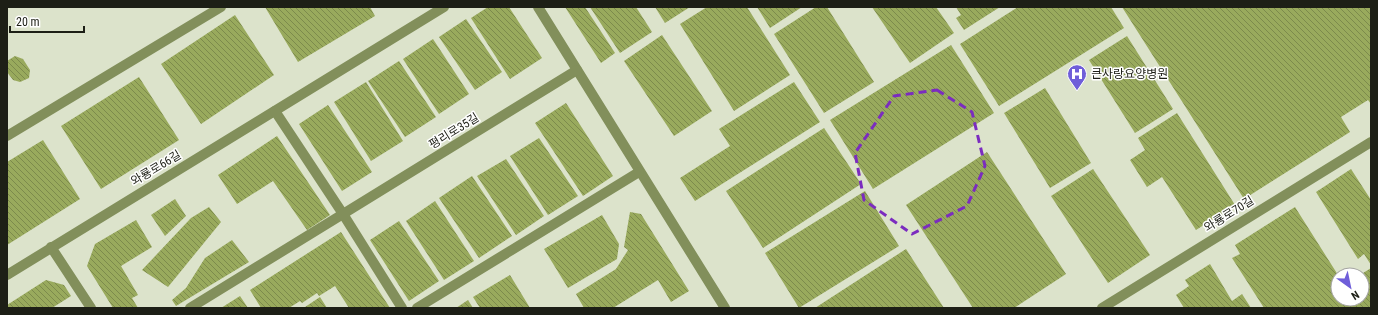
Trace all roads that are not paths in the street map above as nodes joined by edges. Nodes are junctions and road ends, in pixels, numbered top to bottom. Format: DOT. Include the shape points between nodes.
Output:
graph roads {
  1 [pos="221,7"];
  2 [pos="444,7"];
  3 [pos="538,7"];
  4 [pos="577,70"];
  5 [pos="274,111"];
  6 [pos="7,136"];
  7 [pos="1371,142"];
  8 [pos="639,172"];
  9 [pos="343,214"];
  10 [pos="51,247"];
  11 [pos="7,275"];
  12 [pos="91,308"];
  13 [pos="190,308"];
  14 [pos="402,308"];
  15 [pos="417,308"];
  16 [pos="725,308"];
  17 [pos="1102,308"];
  1 -- 6 [label="street"];
  2 -- 5 [label="street, 와룡로66길"];
  3 -- 4 [label="street"];
  4 -- 8 [label="street"];
  4 -- 9 [label="street, 평리로35길"];
  5 -- 9 [label="street"];
  5 -- 10 [label="street, 와룡로66길"];
  7 -- 17 [label="street, 와룡로70길"];
  8 -- 15 [label="street"];
  8 -- 16 [label="street"];
  9 -- 13 [label="street"];
  9 -- 14 [label="street"];
  10 -- 11 [label="street, 와룡로66길"];
  10 -- 12 [label="street"];
}
